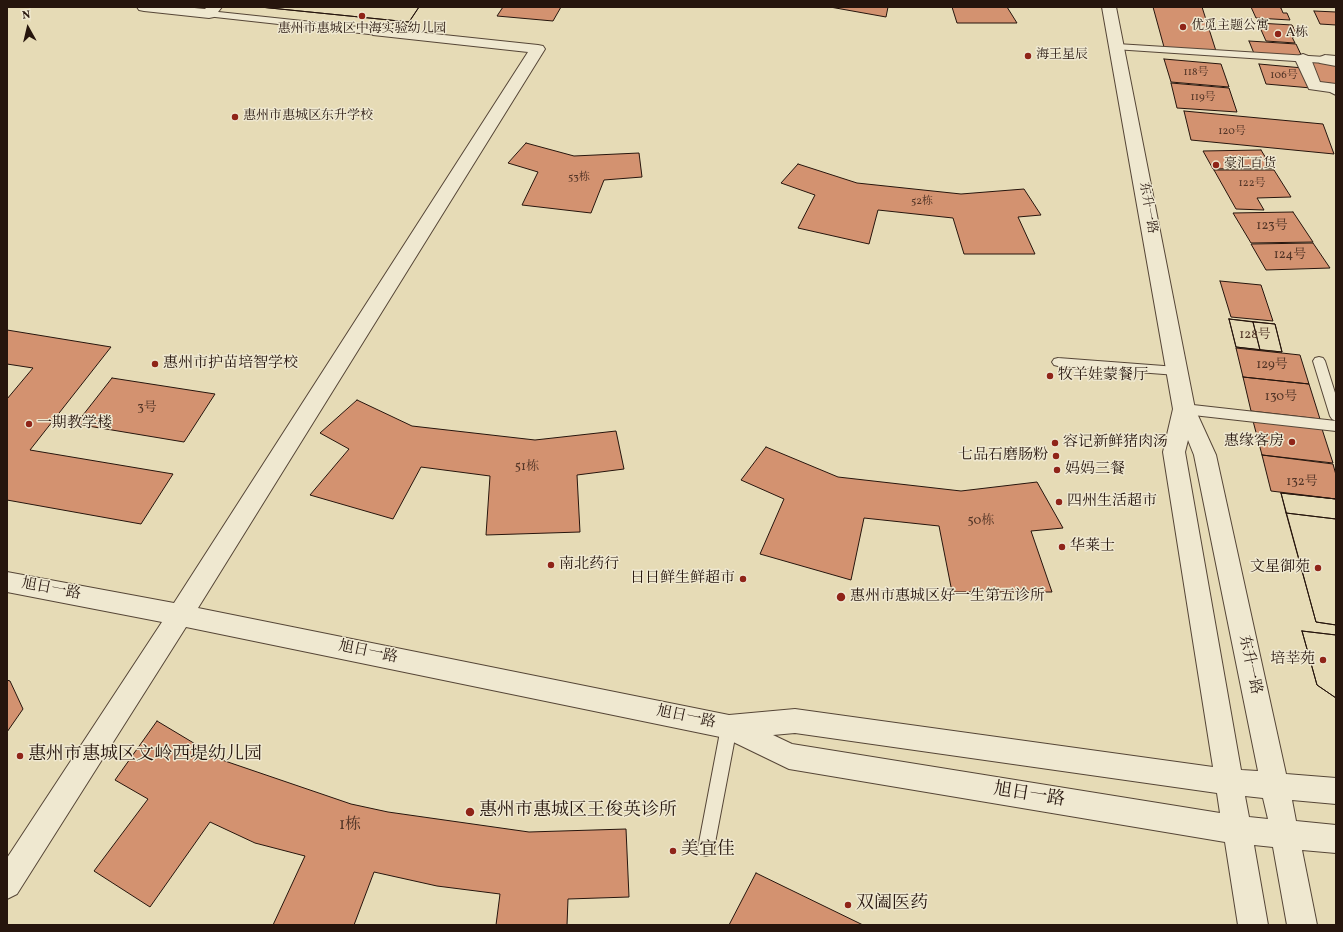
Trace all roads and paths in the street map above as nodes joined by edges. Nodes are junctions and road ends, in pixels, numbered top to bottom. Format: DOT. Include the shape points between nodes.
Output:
graph roads {
  1 [pos="144,7"];
  2 [pos="1109,7"];
  3 [pos="212,10"];
  4 [pos="378,32"];
  5 [pos="1116,47"];
  6 [pos="1303,59"];
  7 [pos="1330,61"];
  8 [pos="1336,90"];
  9 [pos="1319,361"];
  10 [pos="1058,362"];
  11 [pos="1176,371"];
  12 [pos="1184,409"];
  13 [pos="1336,416"];
  14 [pos="1336,426"];
  15 [pos="7,582"];
  16 [pos="180,615"];
  17 [pos="729,727"];
  18 [pos="1229,782"];
  19 [pos="1275,786"];
  20 [pos="1336,791"];
  21 [pos="1237,830"];
  22 [pos="1285,835"];
  23 [pos="1336,839"];
  24 [pos="706,848"];
  25 [pos="7,884"];
  26 [pos="1253,925"];
  27 [pos="1302,925"];
  1 -- 3 [label="street"];
  2 -- 5 [label="street, 东升一路"];
  3 -- 4 [label="lane"];
  4 -- 16 [label="street" via="538,49"];
  5 -- 6 [label="lane"];
  5 -- 11 [label="street, 东升一路"];
  6 -- 7 [label="lane"];
  6 -- 8 [label="street" via="1314,86"];
  9 -- 13 [label="lane"];
  10 -- 11 [label="lane"];
  11 -- 12 [label="street, 东升一路"];
  12 -- 14 [label="lane"];
  12 -- 18 [label="street, 东升一路" via="1174,452"];
  12 -- 19 [label="street, 东升一路" via="1205,455"];
  15 -- 16 [label="street, 旭日一路"];
  16 -- 17 [label="street, 旭日一路"];
  16 -- 25 [label="street"];
  17 -- 18 [label="street, 旭日一路" via="795,721"];
  17 -- 21 [label="street, 旭日一路" via="789,756"];
  17 -- 24 [label="lane"];
  18 -- 19 [label="street, 旭日一路"];
  18 -- 21 [label="street, 东升一路"];
  19 -- 20 [label="street, 旭日一路"];
  19 -- 22 [label="street, 东升一路"];
  21 -- 22 [label="street, 旭日一路"];
  21 -- 26 [label="street, 东升一路"];
  22 -- 23 [label="street, 旭日一路"];
  22 -- 27 [label="street, 东升一路"];
}
